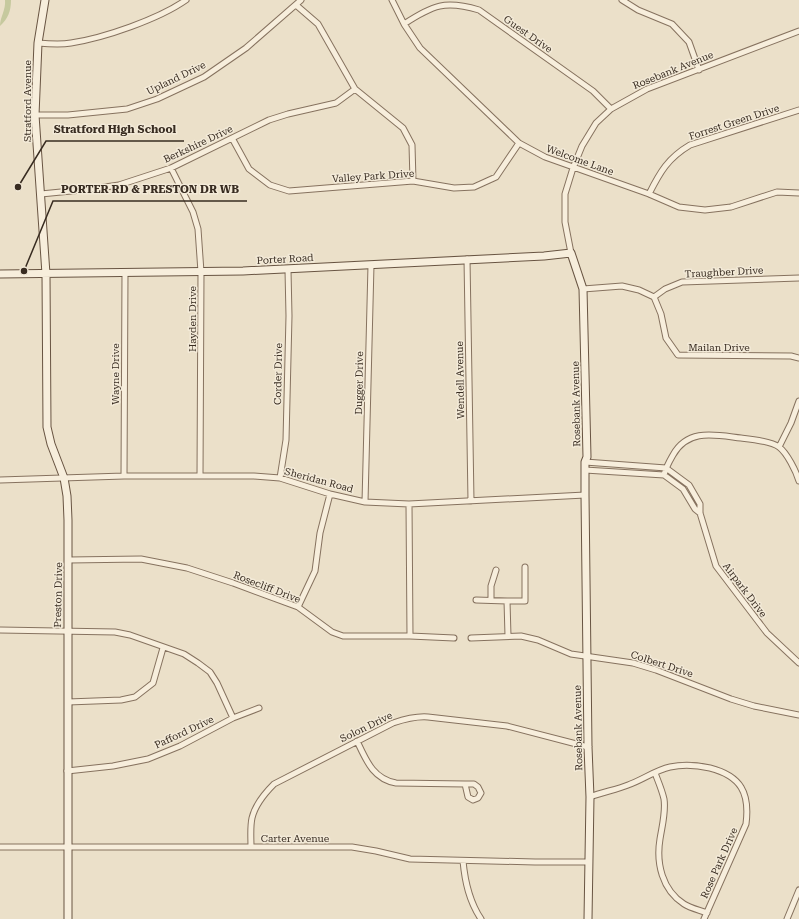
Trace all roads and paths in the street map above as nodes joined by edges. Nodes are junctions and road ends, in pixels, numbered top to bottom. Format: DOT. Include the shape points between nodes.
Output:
graph roads {
  1 [pos="45,0"];
  2 [pos="186,0"];
  3 [pos="301,0"];
  4 [pos="392,0"];
  5 [pos="622,0"];
  6 [pos="296,5"];
  7 [pos="404,24"];
  8 [pos="799,30"];
  9 [pos="38,44"];
  10 [pos="699,70"];
  11 [pos="355,89"];
  12 [pos="611,109"];
  13 [pos="799,110"];
  14 [pos="35,115"];
  15 [pos="232,138"];
  16 [pos="519,143"];
  17 [pos="171,168"];
  18 [pos="573,168"];
  19 [pos="413,181"];
  20 [pos="799,193"];
  21 [pos="41,194"];
  22 [pos="649,194"];
  23 [pos="571,253"];
  24 [pos="467,259"];
  25 [pos="371,265"];
  26 [pos="288,270"];
  27 [pos="201,272"];
  28 [pos="125,273"];
  29 [pos="0,274"];
  30 [pos="46,274"];
  31 [pos="799,278"];
  32 [pos="583,289"];
  33 [pos="654,297"];
  34 [pos="799,358"];
  35 [pos="799,401"];
  36 [pos="779,446"];
  37 [pos="585,462"];
  38 [pos="666,468"];
  39 [pos="585,470"];
  40 [pos="664,475"];
  41 [pos="124,476"];
  42 [pos="200,476"];
  43 [pos="64,478"];
  44 [pos="280,478"];
  45 [pos="0,480"];
  46 [pos="799,481"];
  47 [pos="330,494"];
  48 [pos="585,495"];
  49 [pos="471,501"];
  50 [pos="365,502"];
  51 [pos="409,504"];
  52 [pos="700,513"];
  53 [pos="69,560"];
  54 [pos="525,567"];
  55 [pos="496,570"];
  56 [pos="476,600"];
  57 [pos="491,600"];
  58 [pos="507,601"];
  59 [pos="298,607"];
  60 [pos="0,630"];
  61 [pos="68,632"];
  62 [pos="410,636"];
  63 [pos="508,636"];
  64 [pos="454,638"];
  65 [pos="471,638"];
  66 [pos="163,648"];
  67 [pos="588,657"];
  68 [pos="799,663"];
  69 [pos="68,702"];
  70 [pos="259,708"];
  71 [pos="799,715"];
  72 [pos="233,718"];
  73 [pos="357,741"];
  74 [pos="588,747"];
  75 [pos="68,771"];
  76 [pos="655,773"];
  77 [pos="465,784"];
  78 [pos="590,797"];
  79 [pos="0,847"];
  80 [pos="251,847"];
  81 [pos="67,848"];
  82 [pos="462,861"];
  83 [pos="588,862"];
  84 [pos="799,890"];
  85 [pos="707,913"];
  86 [pos="68,919"];
  87 [pos="481,919"];
  88 [pos="588,919"];
  89 [pos="704,919"];
  90 [pos="787,919"];
  1 -- 9 [label="street, Stratford Avenue"];
  2 -- 9 [label="street" via="166,13 91,39 70,44"];
  3 -- 6 [label="street, Upland Drive"];
  4 -- 7 [label="street, Welcome Lane"];
  5 -- 10 [label="street" via="638,10 672,24 689,42"];
  6 -- 11 [label="street" via="318,24"];
  6 -- 14 [label="street, Upland Drive" via="246,48 204,77 157,99 127,109"];
  7 -- 12 [label="street, Guest Drive" via="426,10 440,5 462,4 479,10 593,91"];
  7 -- 16 [label="street, Welcome Lane" via="420,48"];
  8 -- 10 [label="street, Rosebank Avenue"];
  9 -- 14 [label="street, Stratford Avenue"];
  10 -- 12 [label="street, Rosebank Avenue" via="647,89"];
  11 -- 15 [label="street, Berkshire Drive" via="336,104 280,116"];
  11 -- 19 [label="street" via="403,128 412,145"];
  12 -- 18 [label="street, Rosebank Avenue" via="588,134"];
  13 -- 22 [label="street, Forrest Green Drive" via="690,145 666,165"];
  14 -- 21 [label="street, Stratford Avenue"];
  15 -- 17 [label="street, Berkshire Drive"];
  15 -- 19 [label="street, Valley Park Drive" via="249,169 270,185 289,191"];
  16 -- 18 [label="street, Welcome Lane"];
  16 -- 19 [label="street, Valley Park Drive" via="496,177 474,187 454,188"];
  17 -- 21 [label="street, Berkshire Drive" via="119,185"];
  17 -- 27 [label="street, Hayden Drive" via="193,212 198,229"];
  18 -- 22 [label="street, Welcome Lane"];
  18 -- 23 [label="street, Rosebank Avenue" via="565,194 565,222"];
  20 -- 22 [label="street, Welcome Lane" via="777,192 731,207 705,210 679,207"];
  21 -- 30 [label="street, Stratford Avenue"];
  23 -- 24 [label="street, Porter Road"];
  23 -- 32 [label="street, Rosebank Avenue"];
  24 -- 25 [label="street, Porter Road"];
  24 -- 49 [label="street, Wendell Avenue"];
  25 -- 26 [label="street, Porter Road"];
  25 -- 50 [label="street, Dugger Drive"];
  26 -- 27 [label="street, Porter Road"];
  26 -- 44 [label="street, Corder Drive" via="286,440"];
  27 -- 28 [label="street, Porter Road"];
  27 -- 42 [label="street, Hayden Drive"];
  28 -- 30 [label="street, Porter Road"];
  28 -- 41 [label="street, Wayne Drive"];
  29 -- 30 [label="street, Porter Road"];
  30 -- 43 [label="street, Preston Drive" via="47,427"];
  31 -- 33 [label="street, Traughber Drive" via="682,282"];
  32 -- 33 [label="street" via="622,286"];
  32 -- 37 [label="street, Rosebank Avenue" via="587,457"];
  33 -- 34 [label="street, Mailan Drive" via="666,338 678,355"];
  35 -- 36 [label="street"];
  36 -- 38 [label="street" via="757,439 706,434 690,438 677,448"];
  36 -- 46 [label="street" via="792,464"];
  37 -- 38 [label="street"];
  37 -- 39 [label="street, Rosebank Avenue"];
  38 -- 40 [label="street"];
  38 -- 52 [label="street, Airpark Drive" via="689,485 700,504"];
  39 -- 40 [label="street"];
  39 -- 48 [label="street, Rosebank Avenue"];
  40 -- 52 [label="street, Airpark Drive" via="683,489"];
  41 -- 42 [label="street, Sheridan Road"];
  41 -- 43 [label="street, Sheridan Road"];
  42 -- 44 [label="street, Sheridan Road"];
  43 -- 45 [label="street, Sheridan Road"];
  43 -- 53 [label="street, Preston Drive"];
  44 -- 47 [label="street, Sheridan Road"];
  47 -- 50 [label="street, Sheridan Road"];
  47 -- 59 [label="street" via="320,533 316,571"];
  48 -- 49 [label="street, Sheridan Road"];
  48 -- 67 [label="street, Rosebank Avenue"];
  49 -- 51 [label="street, Sheridan Road"];
  50 -- 51 [label="street, Sheridan Road"];
  51 -- 62 [label="street"];
  52 -- 68 [label="street, Airpark Drive" via="716,566 767,633"];
  53 -- 59 [label="street, Rosecliff Drive" via="142,559 160,562 187,568"];
  53 -- 61 [label="street, Preston Drive"];
  54 -- 58 [label="street" via="525,601"];
  55 -- 57 [label="street"];
  56 -- 57 [label="street"];
  57 -- 58 [label="street"];
  58 -- 63 [label="street"];
  59 -- 62 [label="street, Rosecliff Drive" via="332,632 343,636"];
  60 -- 61 [label="street"];
  61 -- 66 [label="street" via="115,632"];
  61 -- 69 [label="street, Preston Drive"];
  62 -- 64 [label="street, Rosecliff Drive"];
  63 -- 65 [label="street, Colbert Drive"];
  63 -- 67 [label="street, Colbert Drive" via="538,640 571,654"];
  66 -- 69 [label="street" via="153,683 135,697"];
  66 -- 72 [label="street" via="184,654 210,672"];
  67 -- 71 [label="street, Colbert Drive" via="633,663 731,699"];
  67 -- 74 [label="street, Rosebank Avenue"];
  69 -- 75 [label="street, Preston Drive"];
  70 -- 72 [label="street, Pafford Drive"];
  72 -- 75 [label="street, Pafford Drive" via="180,746 148,759"];
  73 -- 74 [label="street, Solon Drive" via="393,723 420,716 507,726"];
  73 -- 77 [label="street" via="370,767 388,781"];
  73 -- 80 [label="street, Solon Drive" via="274,784 264,794 252,819"];
  74 -- 78 [label="street, Rosebank Avenue"];
  75 -- 81 [label="street, Preston Drive"];
  76 -- 78 [label="street, Rose Park Drive"];
  76 -- 85 [label="street" via="664,800 659,847 663,877 670,892 684,904"];
  76 -- 85 [label="street, Rose Park Drive" via="683,764 703,766 722,771 736,779 744,792 748,810 746,824"];
  78 -- 83 [label="street, Rosebank Avenue"];
  79 -- 81 [label="street, Carter Avenue"];
  80 -- 81 [label="street, Carter Avenue"];
  80 -- 82 [label="street, Carter Avenue" via="352,847 410,859"];
  81 -- 86 [label="street, Preston Drive"];
  82 -- 83 [label="street, Carter Avenue"];
  82 -- 87 [label="street" via="468,892 473,907"];
  83 -- 88 [label="street, Rosebank Avenue"];
  84 -- 90 [label="street"];
  85 -- 89 [label="street, Rose Park Drive"];
}
